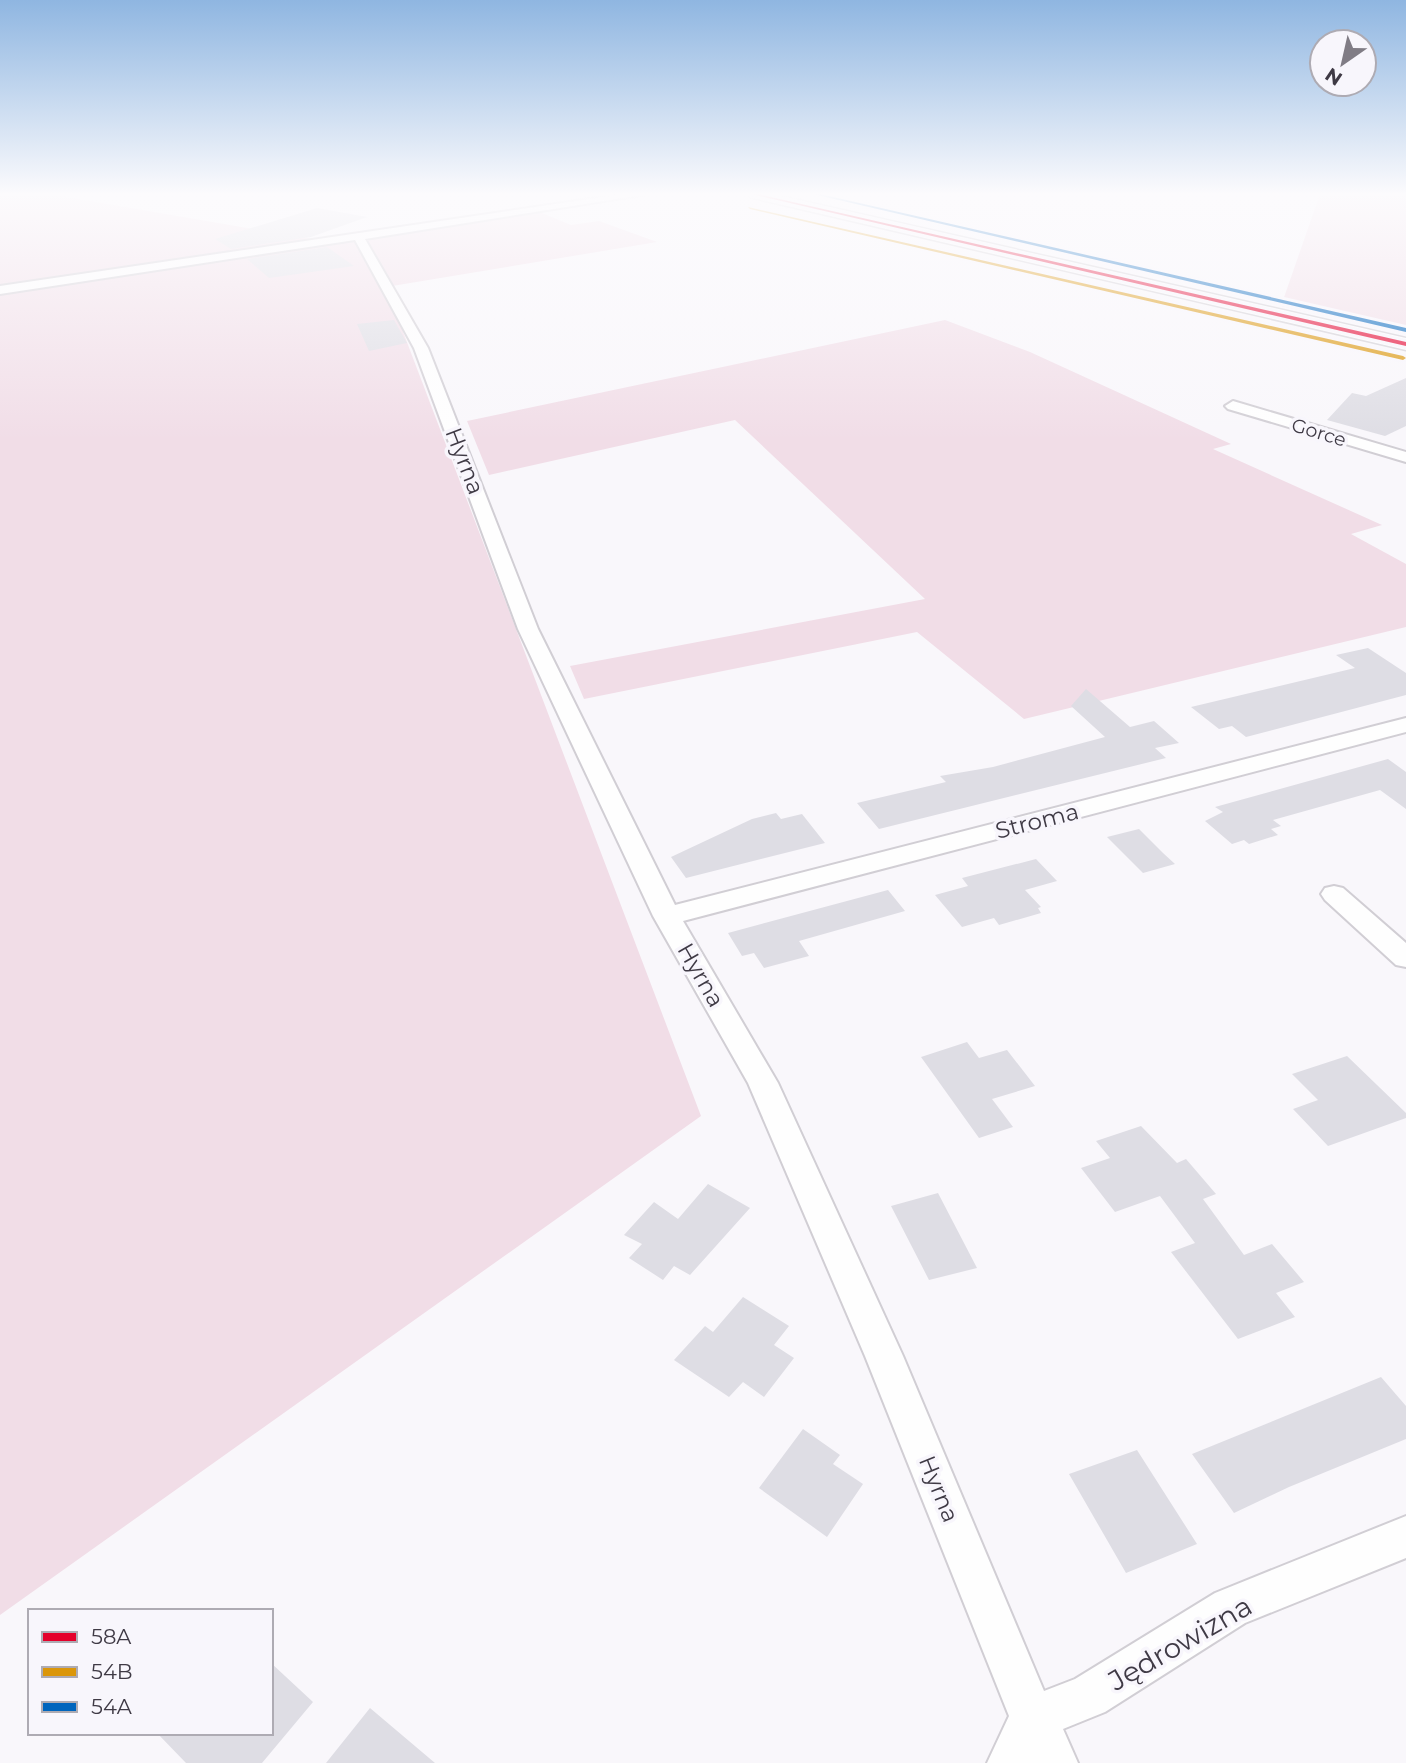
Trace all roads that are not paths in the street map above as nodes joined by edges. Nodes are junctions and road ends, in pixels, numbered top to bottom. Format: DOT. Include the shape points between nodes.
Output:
graph roads {
  1 [pos="95,276"];
  2 [pos="381,276"];
  3 [pos="1111,276"];
  4 [pos="0,290"];
  5 [pos="1406,344"];
  6 [pos="1233,406"];
  7 [pos="1406,457"];
  8 [pos="1406,725"];
  9 [pos="1334,894"];
  10 [pos="667,916"];
  11 [pos="1406,958"];
  12 [pos="1406,1537"];
  13 [pos="1033,1718"];
  14 [pos="1010,1763"];
  15 [pos="1055,1763"];
  1 -- 4 [label="street"];
  2 -- 10 [label="street, Hyrna" via="421,348 528,629"];
  3 -- 5 [label="street"];
  6 -- 7 [label="street, Gorce"];
  8 -- 10 [label="street, Stroma"];
  9 -- 11 [label="street"];
  10 -- 13 [label="street, Hyrna" via="763,1083 884,1356"];
  12 -- 13 [label="street, Jędrowizna" via="1230,1608 1089,1696"];
  13 -- 14 [label="street"];
  13 -- 15 [label="street, Hyrna"];
}
